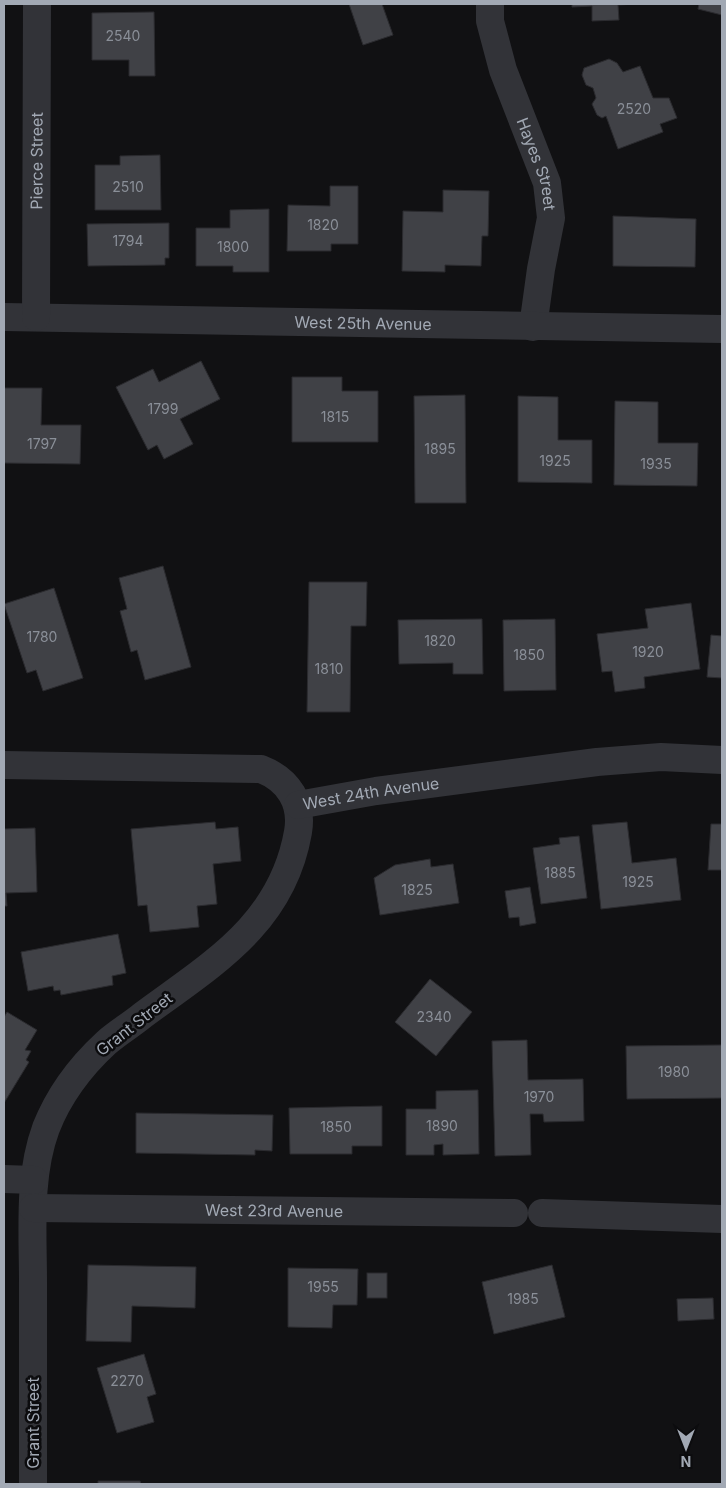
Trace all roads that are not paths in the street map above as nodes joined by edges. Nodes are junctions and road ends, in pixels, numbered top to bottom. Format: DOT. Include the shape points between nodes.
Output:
graph roads {
  1 [pos="37,4"];
  2 [pos="490,4"];
  3 [pos="4,317"];
  4 [pos="36,318"];
  5 [pos="533,327"];
  6 [pos="722,329"];
  7 [pos="722,760"];
  8 [pos="4,765"];
  9 [pos="298,805"];
  10 [pos="4,1179"];
  11 [pos="34,1180"];
  12 [pos="33,1208"];
  13 [pos="514,1213"];
  14 [pos="542,1214"];
  15 [pos="722,1219"];
  16 [pos="33,1484"];
  1 -- 4 [label="street, Pierce Street"];
  2 -- 5 [label="street, Hayes Street" via="490,21 503,70 547,182 551,218"];
  3 -- 4 [label="street, West 25th Avenue"];
  4 -- 5 [label="street, West 25th Avenue"];
  5 -- 6 [label="street, West 25th Avenue"];
  7 -- 9 [label="street, West 24th Avenue" via="661,756 597,762 376,791"];
  8 -- 9 [label="street, West 24th Avenue" via="261,769 282,781"];
  9 -- 11 [label="street, Grant Street" via="299,826 293,852 282,882 262,916 241,940 108,1042 85,1064 70,1082 46,1129"];
  10 -- 11 [label="street"];
  11 -- 12 [label="street, Grant Street"];
  12 -- 13 [label="street, West 23rd Avenue"];
  12 -- 16 [label="street, Grant Street"];
  14 -- 15 [label="street"];
}
